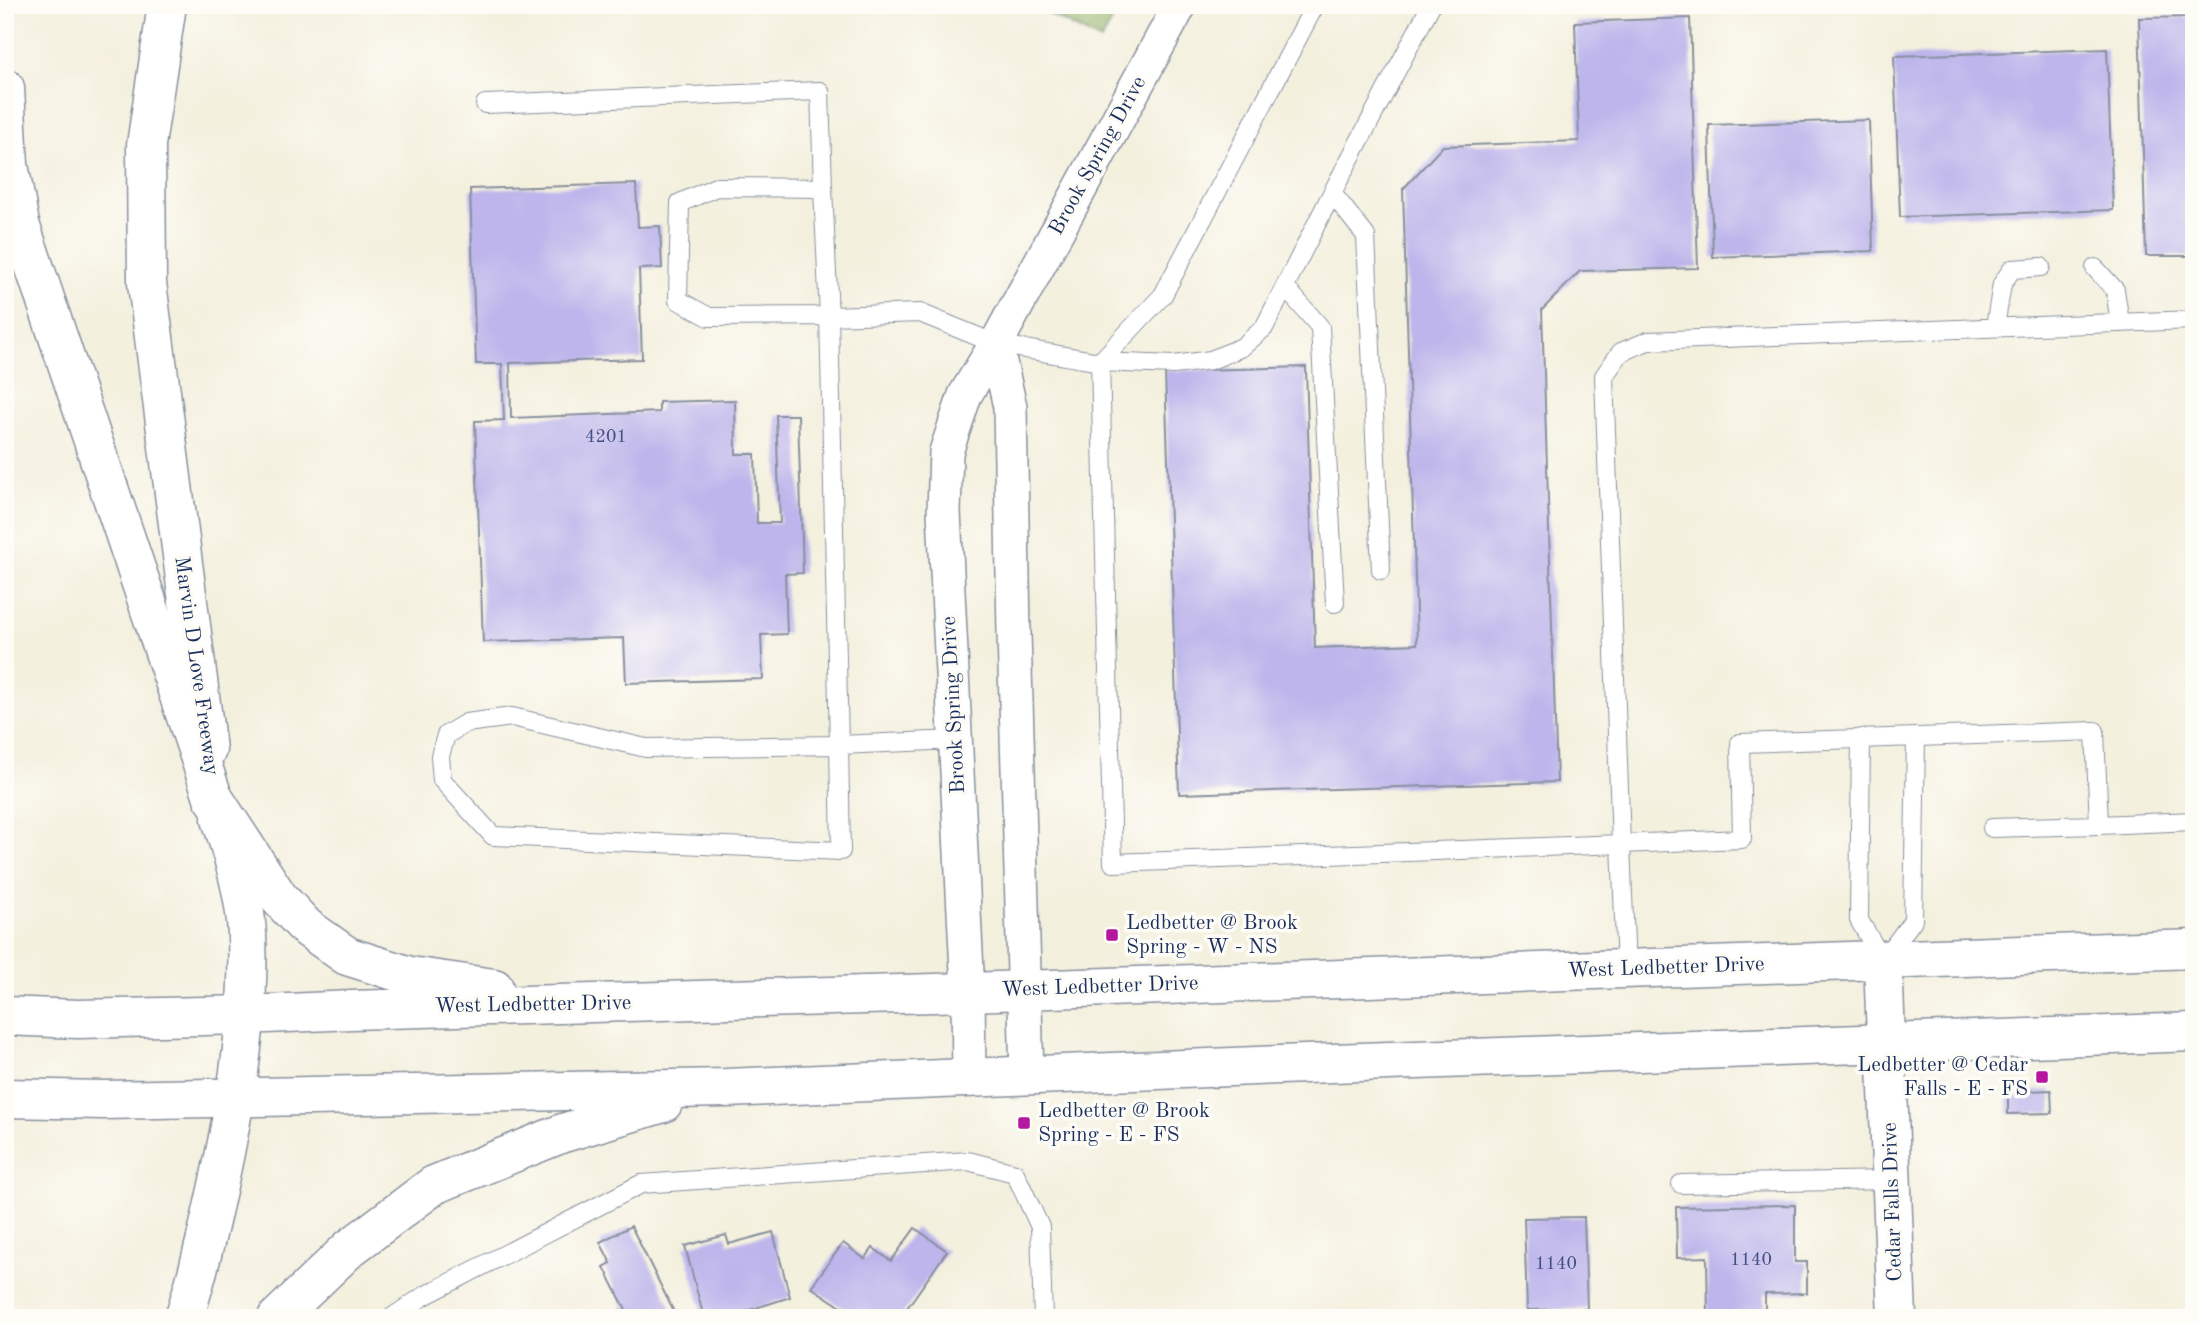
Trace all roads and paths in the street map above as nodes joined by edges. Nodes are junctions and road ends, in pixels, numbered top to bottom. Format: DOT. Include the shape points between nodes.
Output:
graph roads {
  1 [pos="167,5"];
  2 [pos="1180,5"];
  3 [pos="1315,5"];
  4 [pos="1431,5"];
  5 [pos="5,88"];
  6 [pos="485,104"];
  7 [pos="823,188"];
  8 [pos="1332,193"];
  9 [pos="2041,267"];
  10 [pos="2095,268"];
  11 [pos="1286,288"];
  12 [pos="830,316"];
  13 [pos="2194,320"];
  14 [pos="2120,323"];
  15 [pos="1995,327"];
  16 [pos="996,344"];
  17 [pos="1100,362"];
  18 [pos="1381,570"];
  19 [pos="1335,603"];
  20 [pos="1916,737"];
  21 [pos="1861,738"];
  22 [pos="956,740"];
  23 [pos="839,745"];
  24 [pos="213,797"];
  25 [pos="2194,821"];
  26 [pos="2099,824"];
  27 [pos="1992,828"];
  28 [pos="1621,844"];
  29 [pos="2194,949"];
  30 [pos="1883,961"];
  31 [pos="1626,969"];
  32 [pos="1026,989"];
  33 [pos="968,992"];
  34 [pos="600,1004"];
  35 [pos="245,1015"];
  36 [pos="5,1016"];
  37 [pos="2194,1032"];
  38 [pos="1886,1045"];
  39 [pos="1027,1075"];
  40 [pos="969,1078"];
  41 [pos="726,1088"];
  42 [pos="237,1097"];
  43 [pos="5,1098"];
  44 [pos="1893,1180"];
  45 [pos="1681,1184"];
  46 [pos="184,1318"];
  47 [pos="277,1318"];
  48 [pos="391,1318"];
  49 [pos="1043,1318"];
  50 [pos="1898,1318"];
  1 -- 24 [label="main road, Marvin D Love Freeway" via="146,145 147,283"];
  2 -- 16 [label="street, Brook Spring Drive"];
  3 -- 17 [label="lane" via="1163,295"];
  4 -- 8 [label="lane"];
  5 -- 24 [label="main road" via="9,165 20,224"];
  6 -- 7 [label="lane" via="820,90"];
  7 -- 12 [label="lane"];
  7 -- 12 [label="lane" via="716,187 680,203 678,300 709,317"];
  8 -- 11 [label="lane"];
  8 -- 18 [label="lane" via="1366,236"];
  9 -- 15 [label="lane" via="2012,269 2002,284"];
  10 -- 14 [label="lane" via="2115,290"];
  11 -- 17 [label="lane" via="1264,328 1242,347 1211,360 1174,365"];
  11 -- 19 [label="lane" via="1320,327"];
  12 -- 16 [label="lane" via="920,313"];
  12 -- 23 [label="lane"];
  13 -- 14 [label="lane"];
  14 -- 15 [label="lane"];
  15 -- 28 [label="lane" via="1648,341 1621,352 1604,376"];
  16 -- 17 [label="lane"];
  16 -- 22 [label="street, Brook Spring Drive" via="965,395 946,452 944,512"];
  16 -- 32 [label="street" via="1010,407"];
  17 -- 28 [label="lane" via="1113,863"];
  20 -- 21 [label="lane"];
  20 -- 26 [label="lane" via="2095,731"];
  20 -- 30 [label="lane" via="1913,920"];
  21 -- 28 [label="lane" via="1740,743 1742,839"];
  21 -- 30 [label="lane" via="1859,920"];
  22 -- 23 [label="lane"];
  22 -- 33 [label="street, Brook Spring Drive"];
  23 -- 23 [label="lane" via="841,851 493,836 442,780 440,756 446,735 466,723 512,717 646,748"];
  24 -- 34 [label="main road" via="279,898 306,927 346,956 410,976"];
  24 -- 35 [label="main road, Marvin D Love Freeway" via="237,867 247,933"];
  25 -- 26 [label="lane"];
  26 -- 27 [label="lane"];
  28 -- 31 [label="lane"];
  29 -- 30 [label="main road, West Ledbetter Drive"];
  30 -- 31 [label="main road, West Ledbetter Drive"];
  30 -- 38 [label="main road, Cedar Falls Drive"];
  31 -- 32 [label="main road, West Ledbetter Drive"];
  32 -- 33 [label="main road, West Ledbetter Drive"];
  32 -- 39 [label="street"];
  33 -- 34 [label="main road, West Ledbetter Drive"];
  33 -- 40 [label="street, Brook Spring Drive"];
  34 -- 35 [label="main road, West Ledbetter Drive"];
  35 -- 36 [label="main road, West Ledbetter Drive"];
  35 -- 42 [label="main road, Marvin D Love Freeway"];
  37 -- 38 [label="main road"];
  38 -- 39 [label="main road"];
  38 -- 44 [label="main road, Cedar Falls Drive"];
  39 -- 40 [label="main road"];
  40 -- 41 [label="main road"];
  41 -- 42 [label="main road"];
  41 -- 47 [label="main road" via="563,1133 434,1185 350,1248"];
  42 -- 43 [label="main road"];
  42 -- 46 [label="main road, Marvin D Love Freeway" via="201,1264"];
  44 -- 45 [label="lane"];
  44 -- 50 [label="main road, Cedar Falls Drive"];
  48 -- 49 [label="lane" via="424,1296 641,1184 968,1161 1015,1173 1040,1227"];
}
